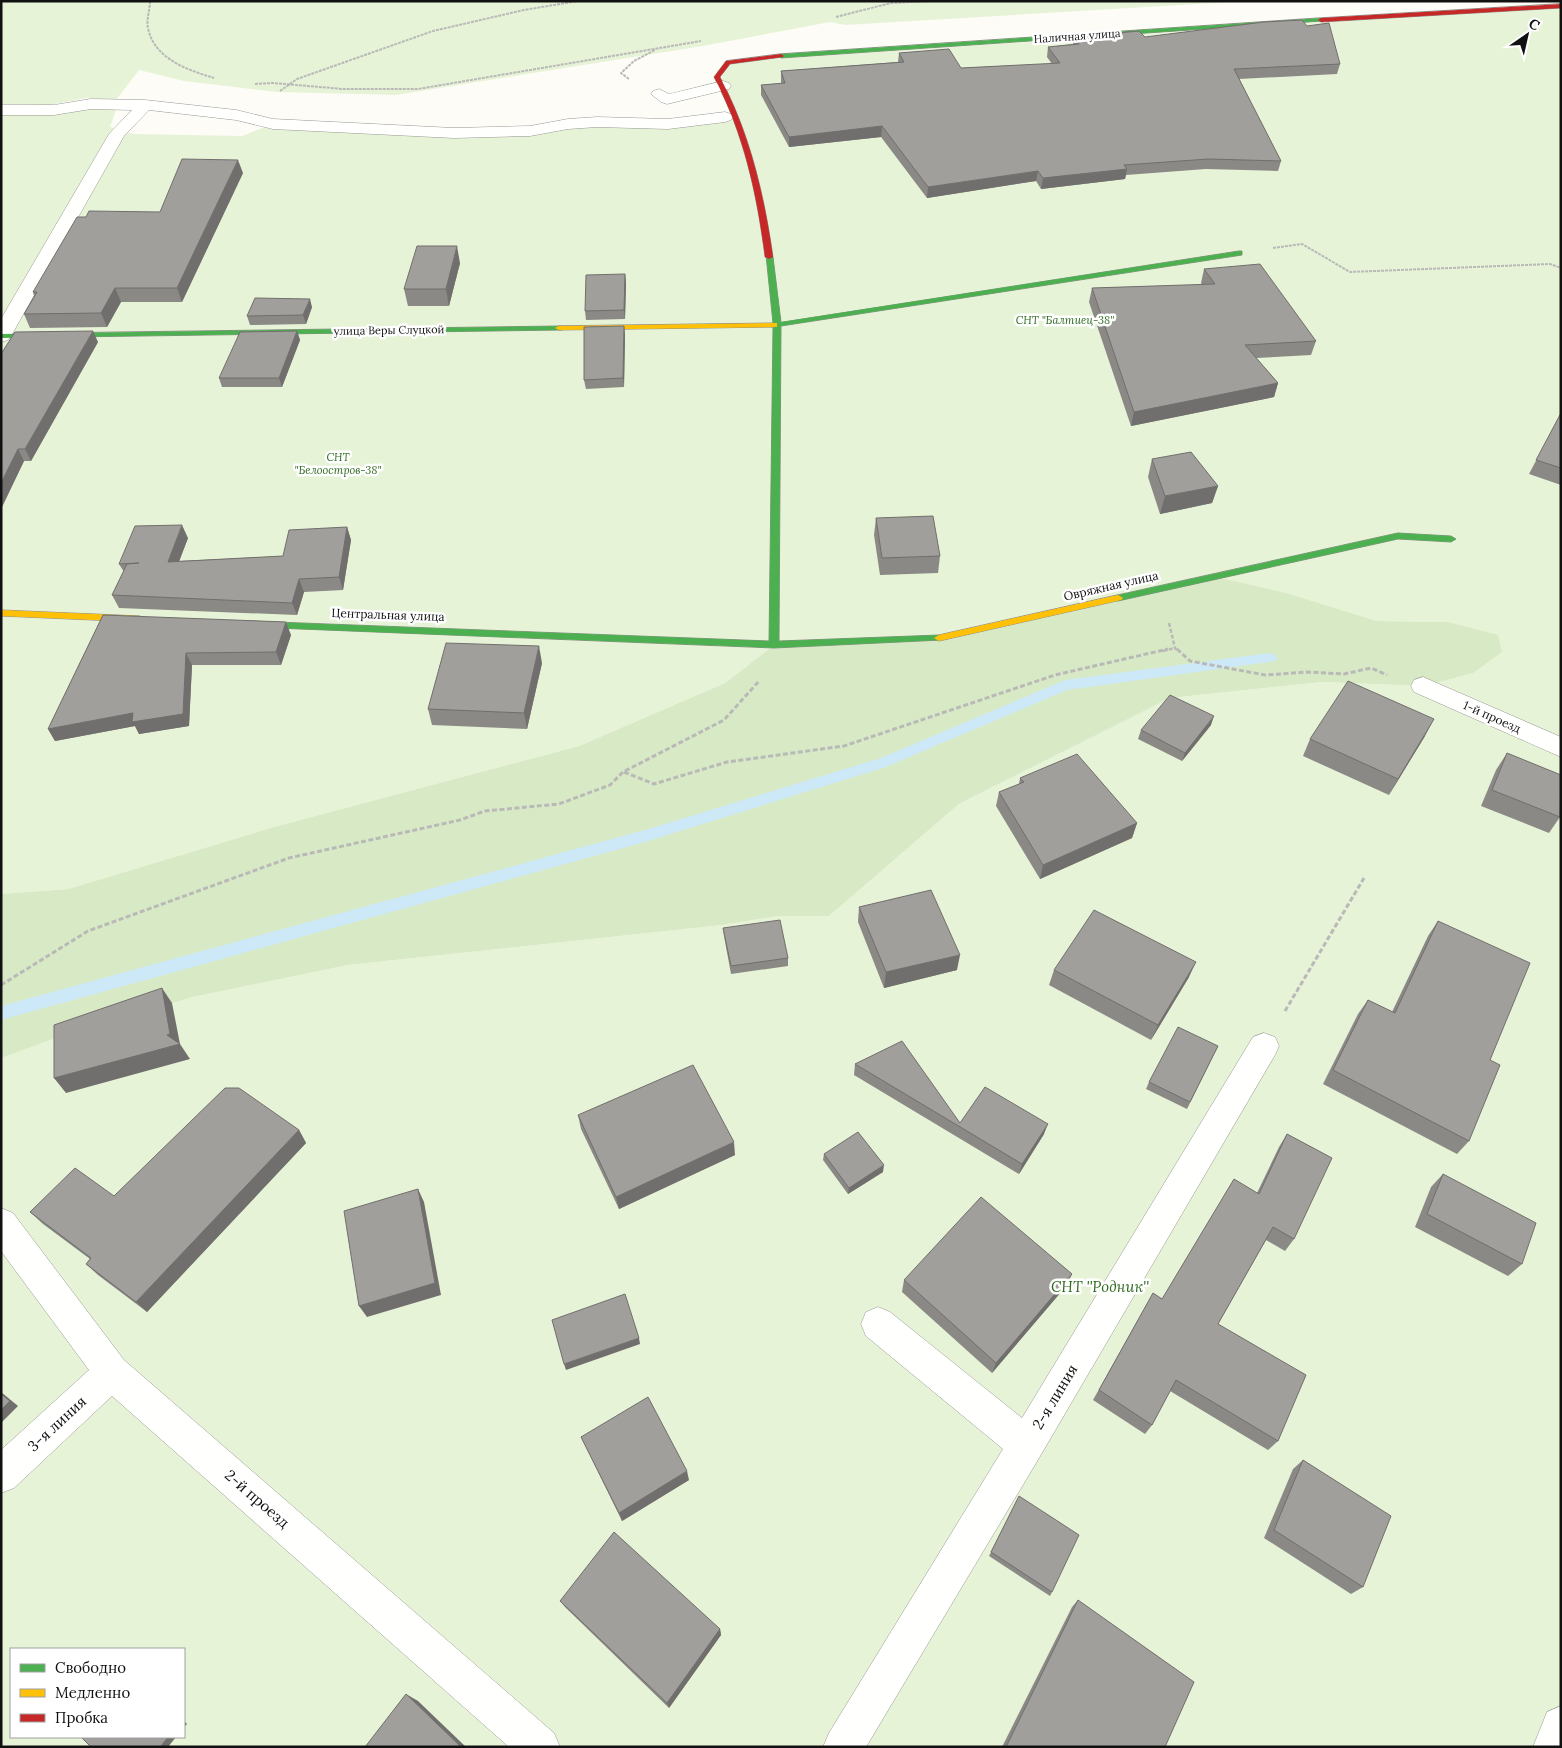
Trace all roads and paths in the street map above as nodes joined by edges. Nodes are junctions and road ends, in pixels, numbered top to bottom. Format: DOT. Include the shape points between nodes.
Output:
graph roads {
  1 [pos="150,1"];
  2 [pos="578,1"];
  3 [pos="931,1"];
  4 [pos="1561,6"];
  5 [pos="829,19"];
  6 [pos="707,40"];
  7 [pos="220,79"];
  8 [pos="252,84"];
  9 [pos="287,85"];
  10 [pos="726,93"];
  11 [pos="659,94"];
  12 [pos="145,105"];
  13 [pos="1,110"];
  14 [pos="725,117"];
  15 [pos="1239,253"];
  16 [pos="1561,268"];
  17 [pos="777,325"];
  18 [pos="1,336"];
  19 [pos="1450,539"];
  20 [pos="1,613"];
  21 [pos="150,620"];
  22 [pos="239,623"];
  23 [pos="778,645"];
  24 [pos="1423,686"];
  25 [pos="1561,748"];
  26 [pos="623,772"];
  27 [pos="1364,878"];
  28 [pos="1,984"];
  29 [pos="1264,1046"];
  30 [pos="1,1224"];
  31 [pos="878,1324"];
  32 [pos="112,1372"];
  33 [pos="1026,1446"];
  34 [pos="1,1475"];
  35 [pos="1561,1726"];
  36 [pos="540,1747"];
  37 [pos="843,1747"];
  38 [pos="1553,1747"];
  1 -- 7 [label="path" via="147,27 155,47 196,73"];
  2 -- 9 [label="path" via="434,31"];
  3 -- 5 [label="path" via="891,3"];
  4 -- 10 [label="street, Наличная улица" via="761,58 728,62 717,77"];
  6 -- 9 [label="path" via="418,89"];
  8 -- 9 [label="path"];
  10 -- 11 [label="street" via="667,100"];
  10 -- 17 [label="street" via="752,162 765,226"];
  12 -- 13 [label="street" via="91,104 54,110"];
  12 -- 14 [label="street" via="236,115 273,124 454,133 530,131 587,123 668,124"];
  12 -- 18 [label="street" via="117,134"];
  15 -- 16 [label="path" via="1302,244 1350,272 1550,264"];
  15 -- 17 [label="street, улица Веры Слуцкой"];
  17 -- 18 [label="street, улица Веры Слуцкой"];
  17 -- 23 [label="street"];
  19 -- 23 [label="street, Овряжная улица" via="1398,536 935,640"];
  20 -- 21 [label="street"];
  22 -- 23 [label="street, Центральная улица"];
  23 -- 26 [label="path" via="782,656 724,720"];
  24 -- 25 [label="street, 1-й проезд"];
  24 -- 26 [label="path" via="1408,685 1370,668 1344,674 1257,674 1190,661 1175,648 1056,675 844,746 727,762 654,784"];
  26 -- 28 [label="path" via="610,785 559,804 485,811 460,820 289,858 88,932"];
  27 -- 29 [label="path"];
  29 -- 33 [label="street, 2-я линия"];
  30 -- 32 [label="street, 2-й проезд"];
  31 -- 33 [label="street"];
  32 -- 34 [label="street, 3-я линия"];
  32 -- 36 [label="street, 2-й проезд"];
  33 -- 37 [label="street, 2-я линия"];
  35 -- 38 [label="street"];
}
